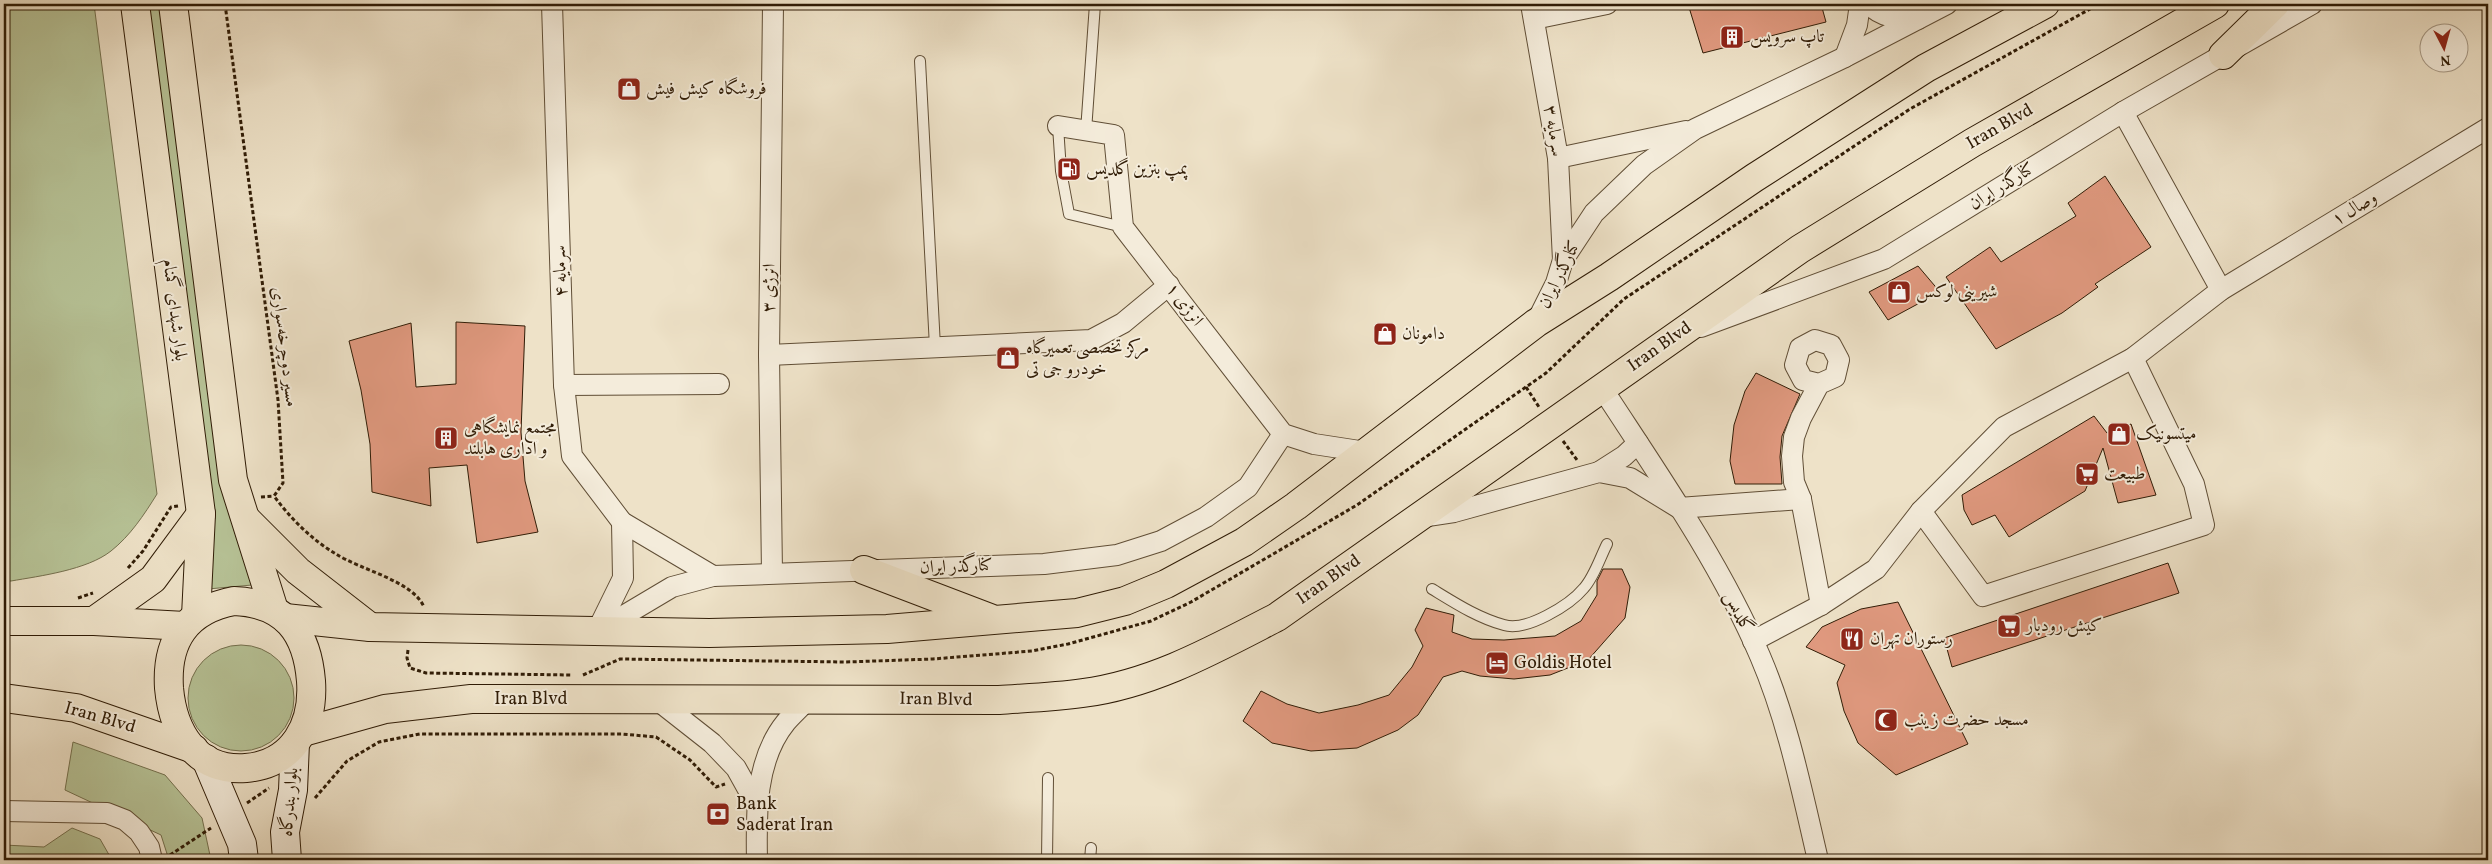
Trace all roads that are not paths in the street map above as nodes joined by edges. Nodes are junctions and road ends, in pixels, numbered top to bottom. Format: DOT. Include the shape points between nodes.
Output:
graph roads {
  1 [pos="135,4"];
  2 [pos="173,4"];
  3 [pos="552,4"];
  4 [pos="773,4"];
  5 [pos="1096,4"];
  6 [pos="1607,4"];
  7 [pos="1860,4"];
  8 [pos="1869,4"];
  9 [pos="1947,4"];
  10 [pos="2045,4"];
  11 [pos="2214,4"];
  12 [pos="2274,4"];
  13 [pos="2312,4"];
  14 [pos="1533,12"];
  15 [pos="1918,20"];
  16 [pos="2223,55"];
  17 [pos="1845,57"];
  18 [pos="920,61"];
  19 [pos="2123,112"];
  20 [pos="1058,126"];
  21 [pos="2488,128"];
  22 [pos="1696,129"];
  23 [pos="1086,131"];
  24 [pos="1558,158"];
  25 [pos="1123,227"];
  26 [pos="1563,260"];
  27 [pos="1169,285"];
  28 [pos="2221,290"];
  29 [pos="1536,323"];
  30 [pos="1676,336"];
  31 [pos="935,347"];
  32 [pos="769,354"];
  33 [pos="2134,358"];
  34 [pos="719,384"];
  35 [pos="1820,384"];
  36 [pos="564,386"];
  37 [pos="1602,388"];
  38 [pos="1283,434"];
  39 [pos="1638,443"];
  40 [pos="1366,452"];
  41 [pos="1599,472"];
  42 [pos="1801,499"];
  43 [pos="250,508"];
  44 [pos="1679,508"];
  45 [pos="191,510"];
  46 [pos="1921,510"];
  47 [pos="1416,518"];
  48 [pos="622,522"];
  49 [pos="1607,544"];
  50 [pos="864,570"];
  51 [pos="772,573"];
  52 [pos="713,576"];
  53 [pos="1432,589"];
  54 [pos="1821,605"];
  55 [pos="280,614"];
  56 [pos="996,620"];
  57 [pos="4,621"];
  58 [pos="94,621"];
  59 [pos="190,621"];
  60 [pos="370,627"];
  61 [pos="596,633"];
  62 [pos="1753,642"];
  63 [pos="4,698"];
  64 [pos="656,699"];
  65 [pos="808,699"];
  66 [pos="299,738"];
  67 [pos="200,754"];
  68 [pos="1048,778"];
  69 [pos="756,804"];
  70 [pos="4,811"];
  71 [pos="1091,848"];
  72 [pos="152,860"];
  73 [pos="244,860"];
  74 [pos="287,860"];
  75 [pos="757,860"];
  76 [pos="1047,860"];
  77 [pos="1090,860"];
  78 [pos="1818,860"];
  1 -- 45 [label="main road, بلوار شهدای گمنام"];
  2 -- 43 [label="main road" via="233,480"];
  3 -- 36 [label="street, سرمایه ۴"];
  4 -- 32 [label="street, انرژی ۳"];
  5 -- 23 [label="lane"];
  6 -- 14 [label="street"];
  7 -- 17 [label="street" via="1857,25"];
  8 -- 15 [label="street" via="1893,18"];
  9 -- 15 [label="street, کنارگذر ایران"];
  10 -- 29 [label="main road" via="1926,68"];
  11 -- 30 [label="main road, Iran Blvd" via="1964,148 1800,249"];
  12 -- 16 [label="main road"];
  13 -- 16 [label="street, کنارگذر ایران"];
  14 -- 24 [label="street, سرمایه ۳"];
  15 -- 17 [label="street, کنارگذر ایران"];
  16 -- 19 [label="street, کنارگذر ایران"];
  17 -- 22 [label="street, کنارگذر ایران"];
  18 -- 31 [label="lane"];
  19 -- 28 [label="street"];
  19 -- 30 [label="street, کنارگذر ایران" via="1884,259"];
  20 -- 23 [label="street"];
  20 -- 25 [label="lane" via="1061,171 1069,214"];
  21 -- 28 [label="street, وصال ۱"];
  22 -- 24 [label="street, کنارگذر ایران"];
  22 -- 26 [label="street, کنارگذر ایران" via="1644,165 1594,213"];
  23 -- 25 [label="street" via="1114,135"];
  24 -- 26 [label="street, سرمایه ۳"];
  25 -- 27 [label="street, انرژی ۱"];
  26 -- 29 [label="street, کنارگذر ایران" via="1556,283"];
  27 -- 31 [label="street" via="1123,322 1091,340"];
  27 -- 38 [label="street, انرژی ۱"];
  28 -- 33 [label="street, وصال ۱"];
  29 -- 40 [label="main road"];
  30 -- 37 [label="main road, Iran Blvd"];
  31 -- 32 [label="street"];
  32 -- 51 [label="street, انرژی ۳"];
  33 -- 46 [label="street, وصال ۱" via="2004,427"];
  33 -- 46 [label="street" via="2194,484 2204,525 1983,596"];
  34 -- 36 [label="street"];
  35 -- 42 [label="street" via="1794,437 1794,482"];
  36 -- 48 [label="street, سرمایه ۴" via="572,456"];
  37 -- 39 [label="street, گلدیس"];
  37 -- 47 [label="main road, Iran Blvd"];
  38 -- 40 [label="street" via="1314,444"];
  38 -- 50 [label="street, کنارگذر ایران" via="1248,487 1206,517 1168,537 1117,555 1044,564"];
  39 -- 41 [label="street"];
  39 -- 44 [label="street, گلدیس"];
  40 -- 56 [label="main road" via="1244,542 1166,584 1124,601 1077,613"];
  41 -- 44 [label="street" via="1630,478"];
  41 -- 47 [label="street" via="1454,512"];
  42 -- 44 [label="street"];
  42 -- 54 [label="street"];
  43 -- 55 [label="main road"];
  43 -- 60 [label="main road" via="298,572"];
  44 -- 62 [label="street, گلدیس" via="1729,593"];
  45 -- 58 [label="main road" via="153,579"];
  45 -- 59 [label="main road, بلوار شهدای گمنام"];
  46 -- 54 [label="street, وصال ۱" via="1876,569"];
  47 -- 65 [label="main road, Iran Blvd" via="1277,617 1198,658 1148,678 1084,693 999,700"];
  48 -- 52 [label="street"];
  48 -- 61 [label="street" via="623,578"];
  49 -- 53 [label="lane" via="1585,588 1559,609 1530,623 1506,626 1470,612"];
  50 -- 51 [label="street, کنارگذر ایران"];
  50 -- 56 [label="main road"];
  51 -- 52 [label="street, کنارگذر ایران"];
  52 -- 61 [label="street, کنارگذر ایران" via="672,587"];
  54 -- 62 [label="street, وصال ۱"];
  55 -- 59 [label="main road" via="254,603 234,601 207,609"];
  55 -- 60 [label="main road"];
  55 -- 66 [label="main road" via="302,640 309,666 311,706"];
  56 -- 61 [label="main road" via="887,629"];
  57 -- 58 [label="main road"];
  58 -- 59 [label="main road"];
  59 -- 67 [label="main road" via="172,650 168,676 173,716 182,735"];
  60 -- 61 [label="main road"];
  62 -- 78 [label="street, گلدیس" via="1780,713"];
  63 -- 67 [label="main road, Iran Blvd" via="76,708"];
  64 -- 65 [label="main road, Iran Blvd"];
  64 -- 66 [label="main road, Iran Blvd" via="471,698 385,709"];
  64 -- 69 [label="street" via="712,743 736,768"];
  65 -- 69 [label="street" via="785,722 771,747"];
  66 -- 67 [label="main road" via="273,760 246,768 232,768"];
  66 -- 74 [label="street, بلوار بندرگاه" via="285,832"];
  67 -- 73 [label="street" via="230,815 242,844"];
  68 -- 76 [label="lane"];
  69 -- 75 [label="street"];
  70 -- 72 [label="street" via="108,812 139,832"];
  71 -- 77 [label="lane"];
}
